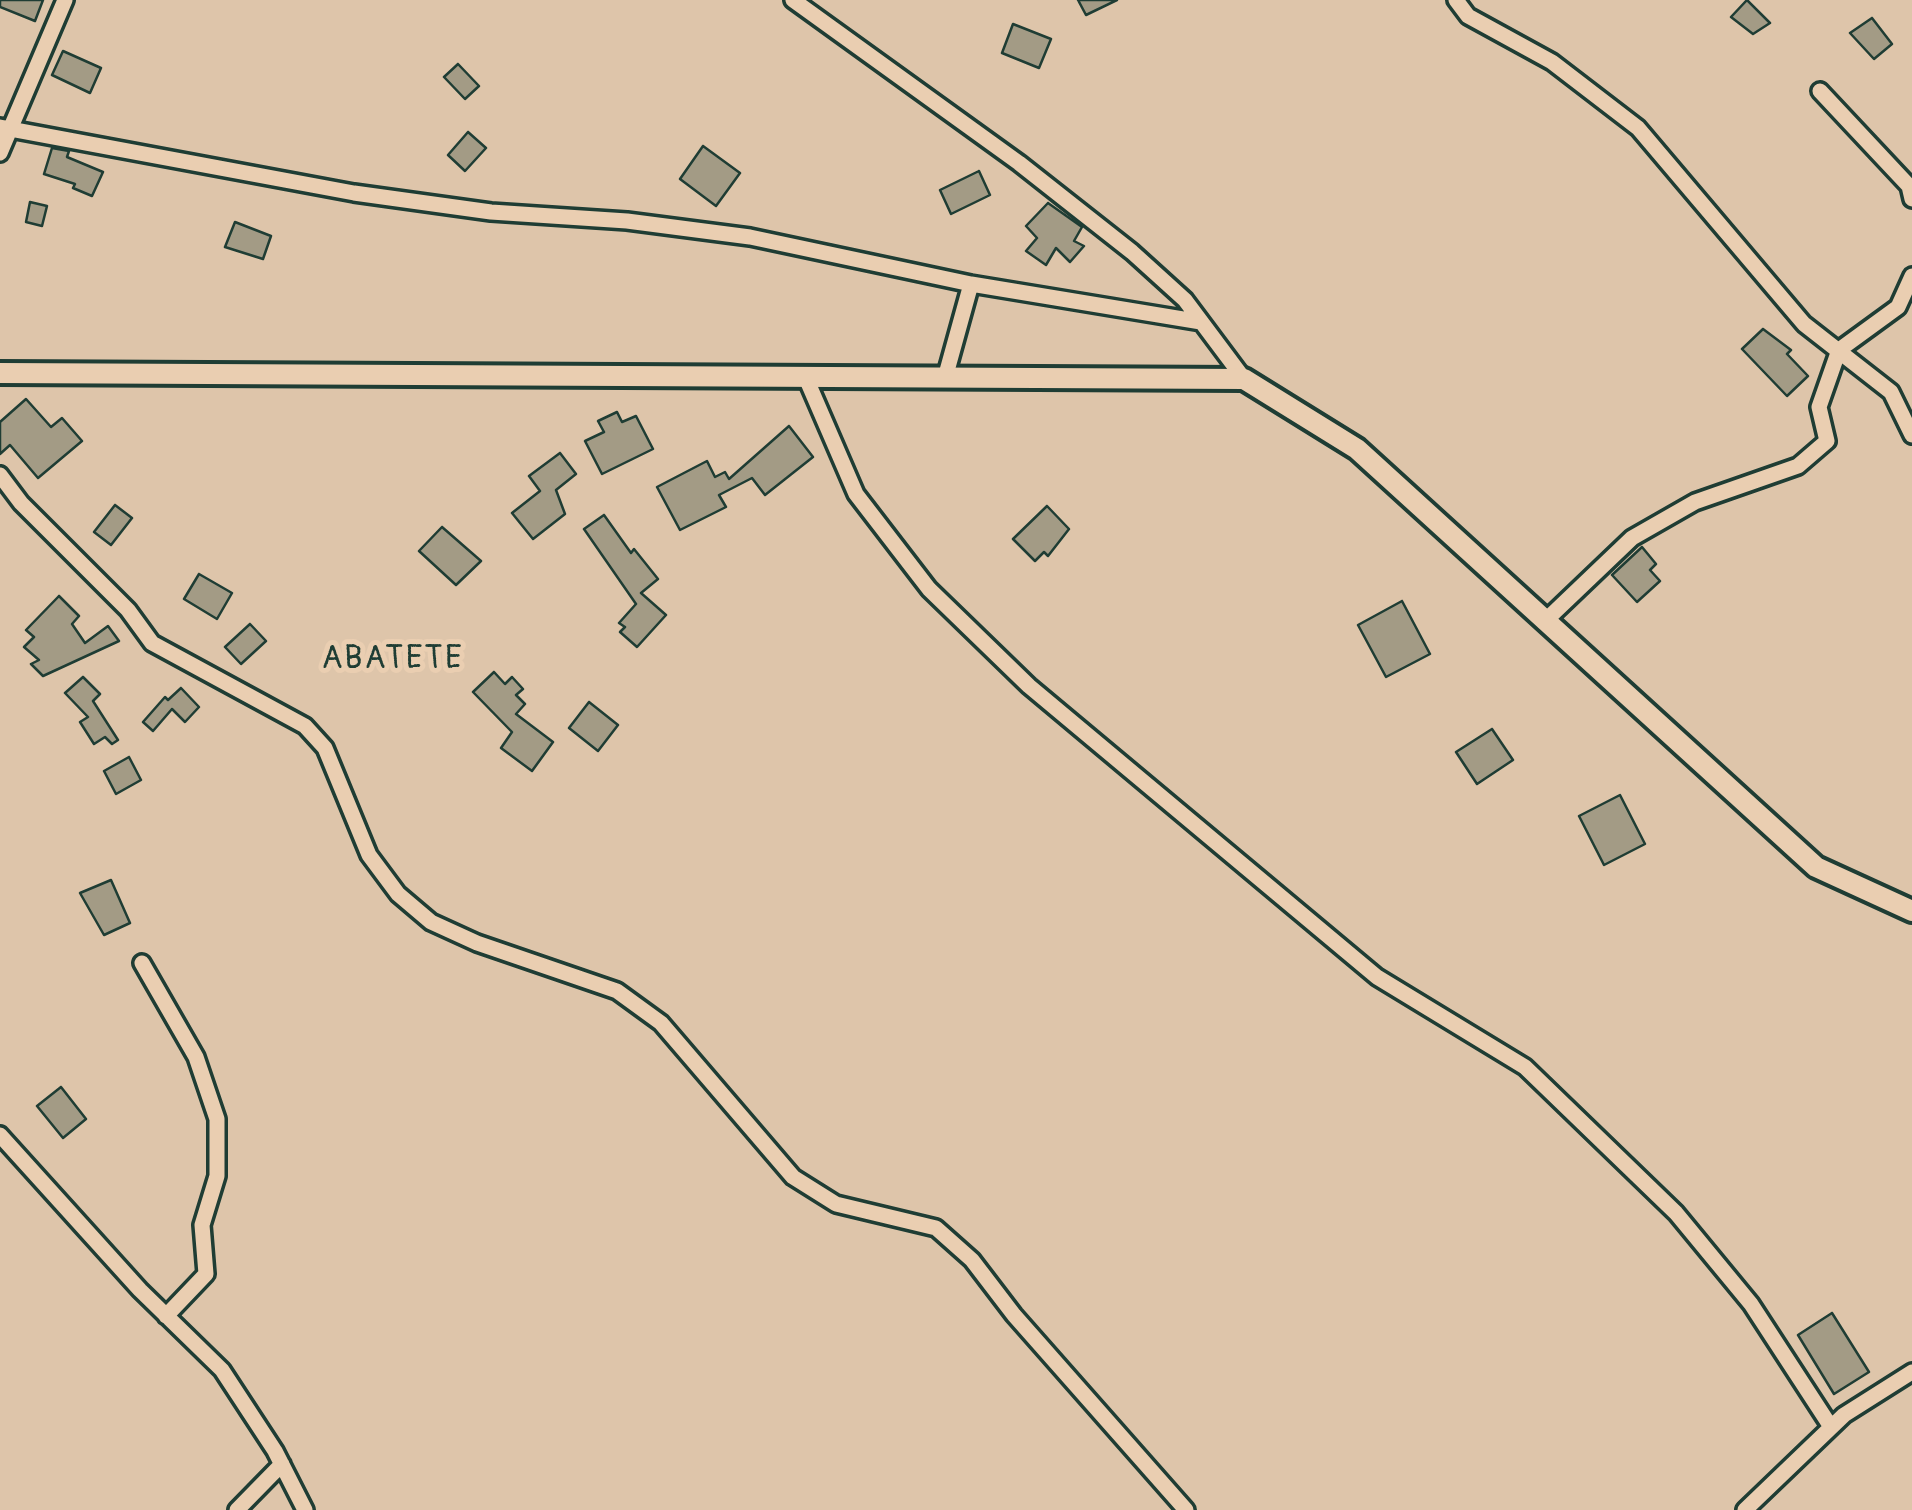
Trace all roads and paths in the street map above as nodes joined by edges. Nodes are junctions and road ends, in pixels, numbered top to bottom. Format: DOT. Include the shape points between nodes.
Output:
graph roads {
  1 [pos="65,0"];
  2 [pos="793,0"];
  3 [pos="1456,0"];
  4 [pos="1820,90"];
  5 [pos="6,128"];
  6 [pos="0,152"];
  7 [pos="1911,187"];
  8 [pos="1912,276"];
  9 [pos="971,284"];
  10 [pos="1201,322"];
  11 [pos="1839,350"];
  12 [pos="0,373"];
  13 [pos="806,378"];
  14 [pos="945,378"];
  15 [pos="1244,379"];
  16 [pos="1912,435"];
  17 [pos="0,475"];
  18 [pos="1544,622"];
  19 [pos="1912,911"];
  20 [pos="142,963"];
  21 [pos="0,1135"];
  22 [pos="166,1316"];
  23 [pos="1912,1372"];
  24 [pos="1831,1427"];
  25 [pos="282,1464"];
  26 [pos="237,1510"];
  27 [pos="305,1510"];
  28 [pos="1186,1510"];
  29 [pos="1745,1510"];
  1 -- 5 [label="street"];
  2 -- 10 [label="street" via="1090,218 1185,300"];
  3 -- 11 [label="street" via="1468,16 1552,62 1638,128 1804,324"];
  4 -- 7 [label="street"];
  5 -- 6 [label="street"];
  5 -- 9 [label="street" via="354,193 750,237"];
  8 -- 11 [label="street" via="1898,307"];
  9 -- 10 [label="street"];
  9 -- 14 [label="street"];
  10 -- 15 [label="street"];
  11 -- 16 [label="street" via="1891,392"];
  11 -- 18 [label="street" via="1820,407 1827,441 1798,466 1695,502 1632,538"];
  12 -- 13 [label="main road"];
  13 -- 14 [label="main road"];
  13 -- 24 [label="street" via="856,494 928,589 1029,686 1377,977 1525,1067 1676,1213 1751,1304"];
  14 -- 15 [label="main road"];
  15 -- 18 [label="main road" via="1357,450"];
  17 -- 28 [label="street" via="152,643 306,726 325,748 369,856 409,903 477,943 616,990 660,1023 793,1177 836,1204 936,1228 972,1260"];
  18 -- 19 [label="main road" via="1816,867"];
  20 -- 22 [label="street" via="196,1057 217,1119 217,1176 202,1225 206,1274"];
  21 -- 22 [label="street"];
  22 -- 25 [label="street" via="222,1370"];
  23 -- 24 [label="street"];
  24 -- 29 [label="street"];
  25 -- 26 [label="street"];
  25 -- 27 [label="street"];
}
